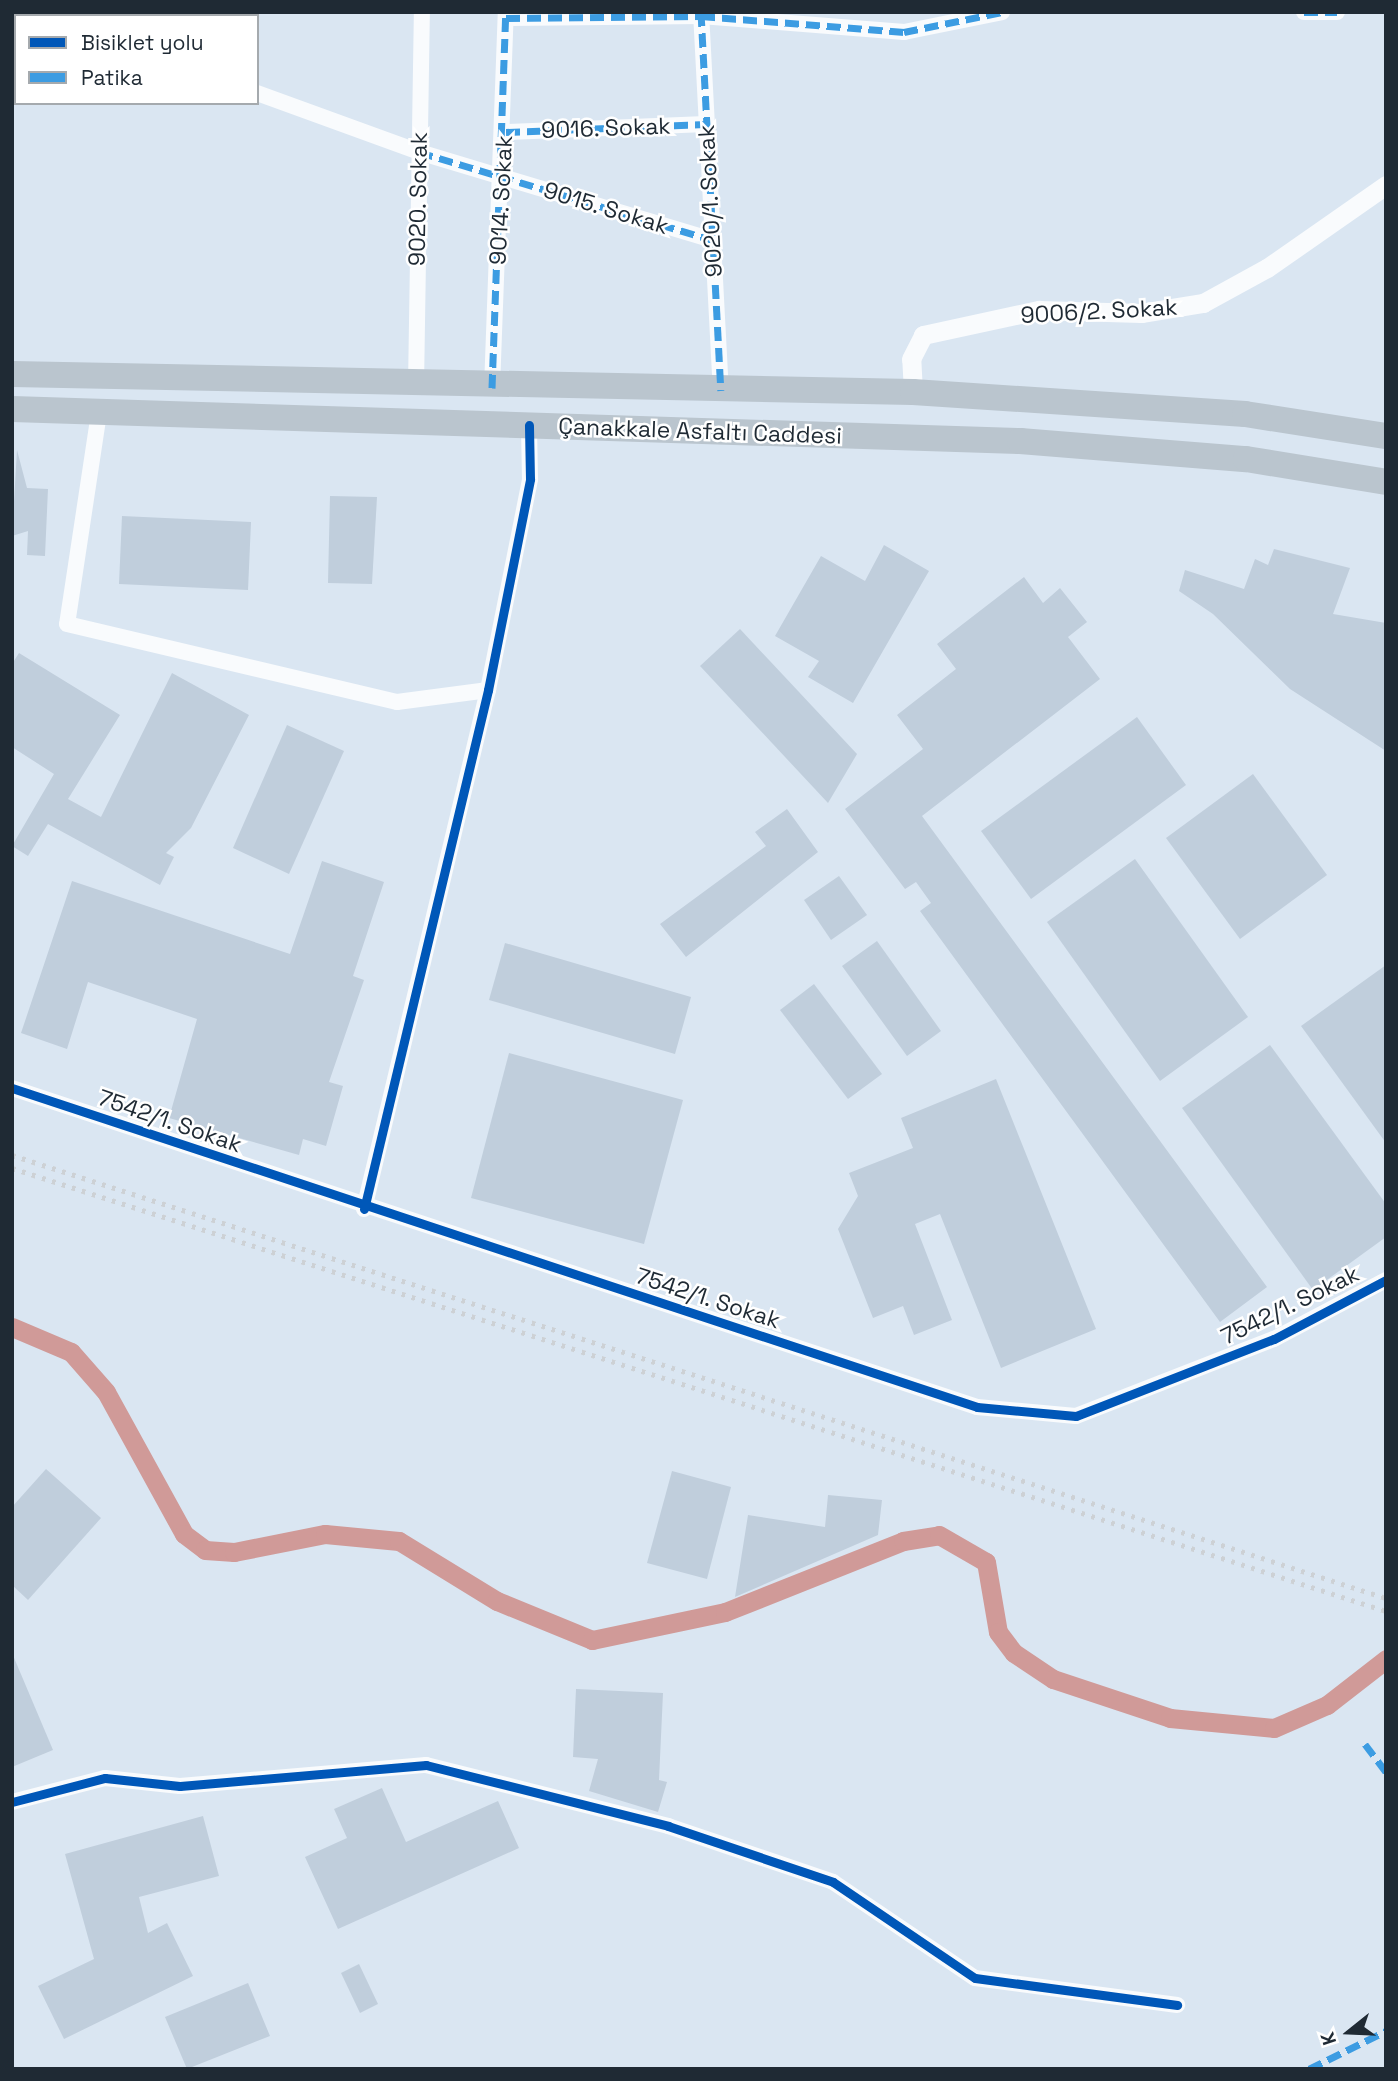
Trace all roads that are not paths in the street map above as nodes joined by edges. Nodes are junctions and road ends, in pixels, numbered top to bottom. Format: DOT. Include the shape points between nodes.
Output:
graph roads {
  1 [pos="422,12"];
  2 [pos="1002,12"];
  3 [pos="1304,12"];
  4 [pos="1337,12"];
  5 [pos="701,14"];
  6 [pos="506,15"];
  7 [pos="259,94"];
  8 [pos="706,124"];
  9 [pos="506,132"];
  10 [pos="419,152"];
  11 [pos="501,177"];
  12 [pos="1386,185"];
  13 [pos="712,240"];
  14 [pos="12,374"];
  15 [pos="416,386"];
  16 [pos="492,388"];
  17 [pos="721,390"];
  18 [pos="913,392"];
  19 [pos="12,409"];
  20 [pos="99,412"];
  21 [pos="529,425"];
  22 [pos="1386,436"];
  23 [pos="1386,482"];
  24 [pos="488,690"];
  25 [pos="12,1087"];
  26 [pos="364,1209"];
  27 [pos="1386,1280"];
  28 [pos="12,1802"];
  29 [pos="1177,2005"];
  1 -- 10 [label="street, 9020. Sokak"];
  2 -- 5 [label="street" via="904,32"];
  3 -- 4 [label="street"];
  5 -- 6 [label="street"];
  5 -- 8 [label="street, 9020/1. Sokak"];
  6 -- 9 [label="street, 9014. Sokak"];
  7 -- 10 [label="street, 9015. Sokak"];
  8 -- 9 [label="street, 9016. Sokak"];
  8 -- 13 [label="street, 9020/1. Sokak"];
  9 -- 11 [label="street, 9014. Sokak"];
  10 -- 11 [label="street, 9015. Sokak"];
  10 -- 15 [label="street, 9020. Sokak"];
  11 -- 13 [label="street, 9015. Sokak"];
  11 -- 16 [label="street, 9014. Sokak"];
  12 -- 18 [label="street, 9006/2. Sokak" via="1277,262 1203,303 1141,313 1040,310 923,335 911,359"];
  13 -- 17 [label="street, 9020/1. Sokak"];
  14 -- 15 [label="highway, Çanakkale Asfaltı Caddesi"];
  15 -- 16 [label="highway, Çanakkale Asfaltı Caddesi"];
  16 -- 17 [label="highway, Çanakkale Asfaltı Caddesi"];
  17 -- 18 [label="highway, Çanakkale Asfaltı Caddesi"];
  18 -- 22 [label="highway, Çanakkale Asfaltı Caddesi" via="1245,414"];
  19 -- 20 [label="highway, Çanakkale Asfaltı Caddesi"];
  20 -- 21 [label="highway, Çanakkale Asfaltı Caddesi"];
  20 -- 24 [label="street" via="66,624 397,702"];
  21 -- 23 [label="highway, Çanakkale Asfaltı Caddesi" via="1034,442 1246,459"];
  21 -- 24 [label="street" via="530,479"];
  24 -- 26 [label="street"];
  25 -- 26 [label="street, 7542/1. Sokak"];
  26 -- 27 [label="street, 7542/1. Sokak" via="977,1407 1076,1416 1273,1339"];
  28 -- 29 [label="street" via="105,1778 180,1786 426,1765 667,1826 833,1882 975,1978"];
}
